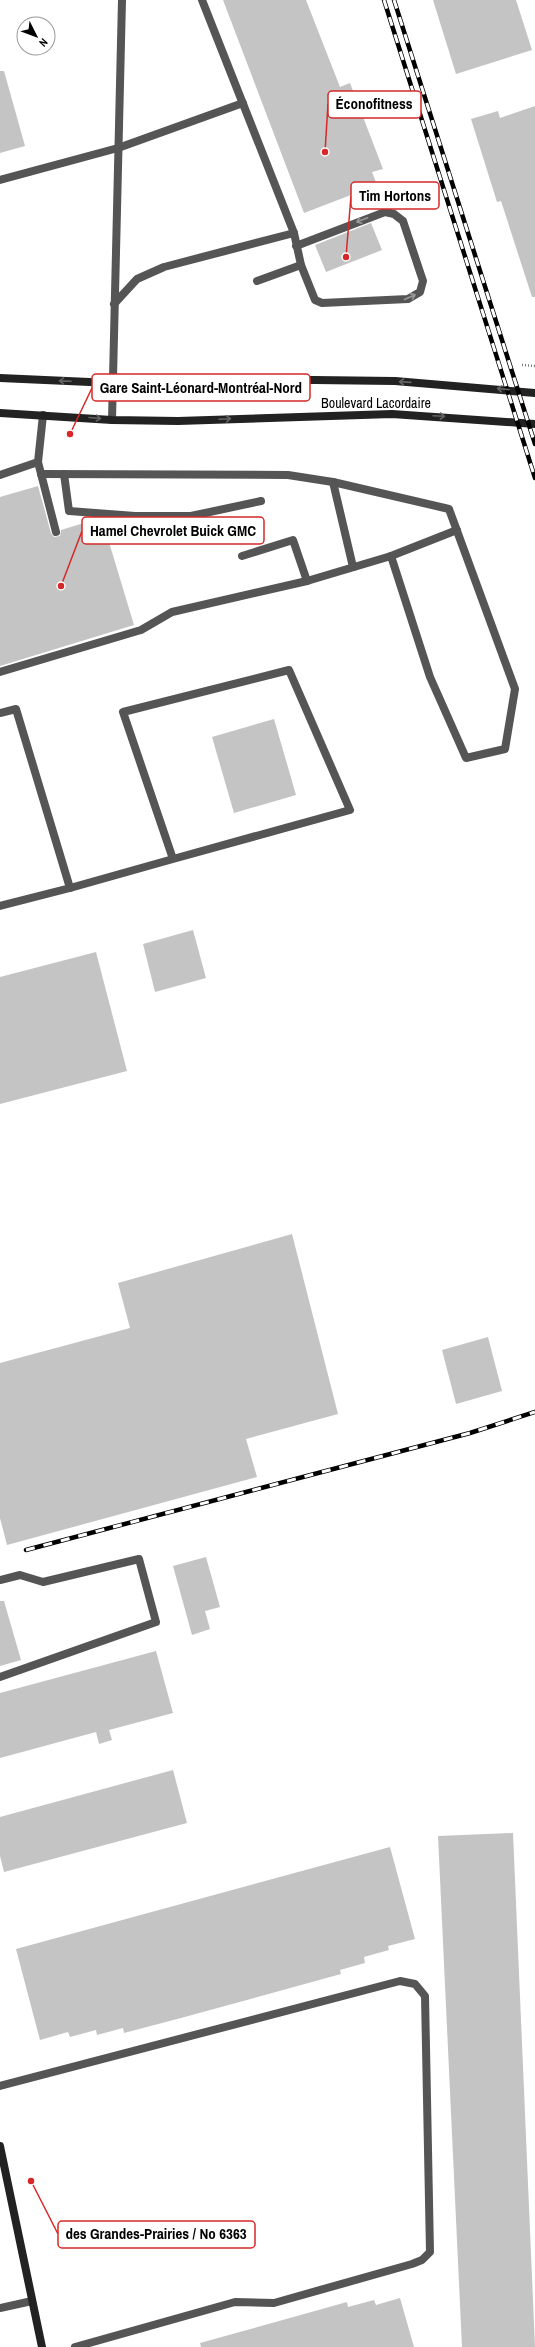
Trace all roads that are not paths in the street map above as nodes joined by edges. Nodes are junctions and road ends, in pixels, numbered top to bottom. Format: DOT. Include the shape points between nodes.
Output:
graph roads {
  1 [pos="122,0"];
  2 [pos="202,0"];
  3 [pos="243,103"];
  4 [pos="118,148"];
  5 [pos="0,180"];
  6 [pos="294,233"];
  7 [pos="296,246"];
  8 [pos="301,265"];
  9 [pos="257,282"];
  10 [pos="114,304"];
  11 [pos="0,378"];
  12 [pos="112,383"];
  13 [pos="535,393"];
  14 [pos="0,413"];
  15 [pos="43,415"];
  16 [pos="112,420"];
  17 [pos="535,424"];
  18 [pos="38,462"];
  19 [pos="41,474"];
  20 [pos="64,474"];
  21 [pos="0,475"];
  22 [pos="333,482"];
  23 [pos="261,501"];
  24 [pos="457,530"];
  25 [pos="56,532"];
  26 [pos="242,556"];
  27 [pos="391,556"];
  28 [pos="354,567"];
  29 [pos="307,581"];
  30 [pos="0,672"];
  31 [pos="0,713"];
  32 [pos="173,859"];
  33 [pos="70,888"];
  34 [pos="0,906"];
  35 [pos="0,1580"];
  36 [pos="0,1677"];
  37 [pos="0,2086"];
  38 [pos="0,2146"];
  39 [pos="32,2301"];
  40 [pos="0,2308"];
  41 [pos="42,2347"];
  42 [pos="75,2347"];
  1 -- 4 [label="lane"];
  2 -- 3 [label="lane"];
  3 -- 4 [label="lane"];
  3 -- 6 [label="lane"];
  4 -- 5 [label="lane"];
  4 -- 10 [label="lane"];
  6 -- 7 [label="lane"];
  6 -- 10 [label="lane" via="164,268 137,279"];
  7 -- 8 [label="lane"];
  8 -- 7 [label="lane, one-way" via="315,300 322,303 408,299 420,292 423,281 403,221 394,214 385,212"];
  8 -- 9 [label="lane"];
  10 -- 12 [label="lane"];
  12 -- 11 [label="main road, Boulevard Lacordaire, one-way"];
  13 -- 12 [label="main road, Boulevard Lacordaire, one-way" via="395,381 242,379"];
  12 -- 16 [label="lane"];
  14 -- 15 [label="main road, Boulevard Lacordaire"];
  15 -- 16 [label="main road, Boulevard Lacordaire, one-way"];
  15 -- 18 [label="lane"];
  16 -- 17 [label="main road, Boulevard Lacordaire, one-way" via="178,421 392,414"];
  18 -- 19 [label="lane"];
  18 -- 21 [label="lane"];
  19 -- 20 [label="lane"];
  19 -- 25 [label="lane"];
  20 -- 22 [label="lane" via="288,474"];
  20 -- 23 [label="lane" via="69,511 135,516 191,516"];
  22 -- 24 [label="lane" via="449,508"];
  22 -- 28 [label="lane"];
  24 -- 27 [label="lane"];
  24 -- 27 [label="lane" via="515,689 505,749 466,758 430,677"];
  26 -- 29 [label="lane" via="293,540"];
  27 -- 28 [label="lane"];
  28 -- 29 [label="lane"];
  29 -- 30 [label="lane" via="172,612 141,630"];
  31 -- 33 [label="lane" via="16,709"];
  32 -- 32 [label="lane" via="123,712 289,670 350,810"];
  32 -- 33 [label="lane"];
  33 -- 34 [label="lane"];
  35 -- 36 [label="lane" via="20,1575 43,1582 138,1559 156,1622"];
  37 -- 42 [label="lane" via="400,1981 415,1984 425,1996 430,2252 422,2260 412,2264 274,2303 235,2302"];
  38 -- 39 [label="main road"];
  39 -- 40 [label="lane"];
  39 -- 41 [label="main road"];
}
